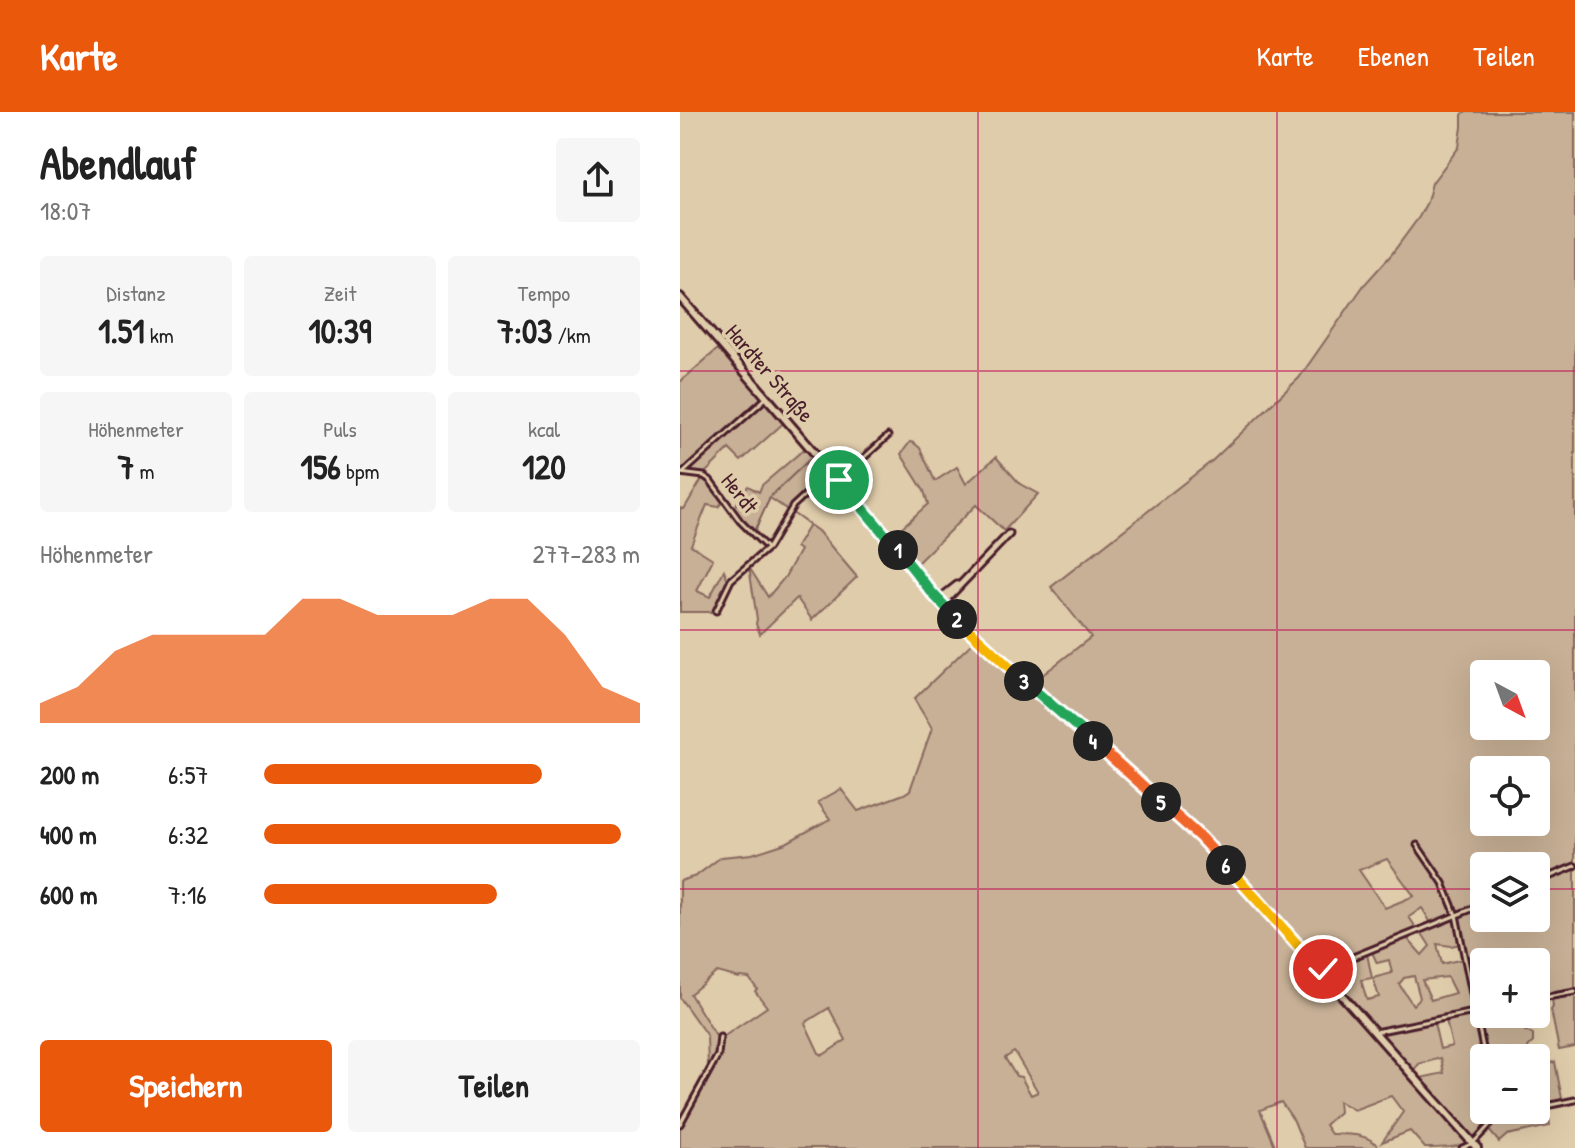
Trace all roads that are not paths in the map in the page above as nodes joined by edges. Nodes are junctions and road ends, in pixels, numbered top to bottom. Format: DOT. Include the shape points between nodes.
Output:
graph roads {
  1 [pos="680,297"];
  2 [pos="767,397"];
  3 [pos="888,436"];
  4 [pos="831,471"];
  5 [pos="681,473"];
  6 [pos="839,480"];
  7 [pos="1009,534"];
  8 [pos="768,548"];
  9 [pos="964,580"];
  10 [pos="949,598"];
  11 [pos="940,602"];
  12 [pos="716,611"];
  13 [pos="953,615"];
  14 [pos="1417,845"];
  15 [pos="1575,866"];
  16 [pos="1550,876"];
  17 [pos="1470,910"];
  18 [pos="1456,915"];
  19 [pos="1320,970"];
  20 [pos="1470,982"];
  21 [pos="1575,992"];
  22 [pos="1550,996"];
  23 [pos="1470,1012"];
  24 [pos="1375,1032"];
  25 [pos="720,1037"];
  26 [pos="1575,1100"];
  27 [pos="1550,1105"];
  28 [pos="680,1124"];
  29 [pos="1492,1124"];
  30 [pos="1475,1146"];
  31 [pos="1462,1148"];
  1 -- 2 [label="main road, Hardter Straße"];
  2 -- 4 [label="main road, Hardter Straße"];
  2 -- 5 [label="street"];
  3 -- 6 [label="street"];
  4 -- 6 [label="main road, Hardter Straße"];
  4 -- 8 [label="street, Herdt" via="793,506"];
  5 -- 8 [label="street, Herdt" via="710,480"];
  6 -- 11 [label="main road, Hardter Straße"];
  7 -- 9 [label="street"];
  8 -- 12 [label="street, Herdt" via="731,580"];
  9 -- 10 [label="street"];
  9 -- 11 [label="street"];
  10 -- 11 [label="street"];
  10 -- 13 [label="street"];
  11 -- 13 [label="main road, Hardter Straße"];
  13 -- 19 [label="main road, Hardter Straße" via="1201,838"];
  14 -- 18 [label="street" via="1443,883"];
  15 -- 16 [label="street"];
  17 -- 18 [label="street"];
  18 -- 19 [label="street"];
  18 -- 20 [label="street"];
  19 -- 24 [label="main road, Hardter Straße"];
  21 -- 22 [label="street"];
  23 -- 24 [label="street"];
  24 -- 30 [label="main road, Hardter Straße"];
  25 -- 28 [label="street" via="718,1055"];
  26 -- 27 [label="street"];
  29 -- 30 [label="street"];
  30 -- 31 [label="street"];
}
